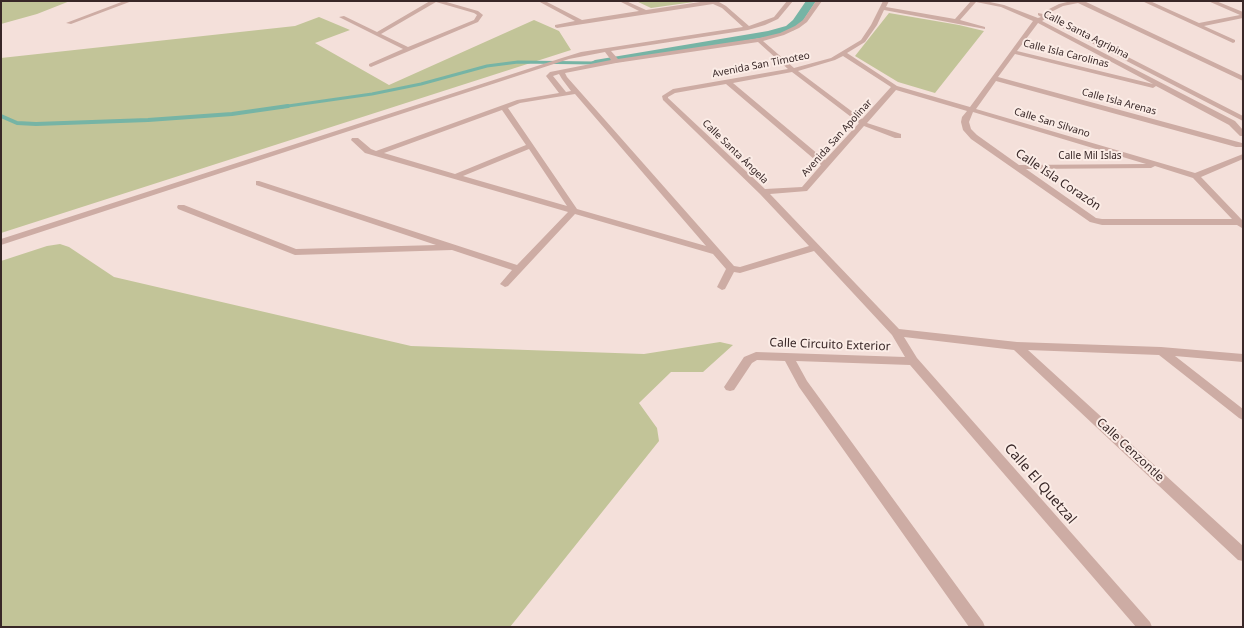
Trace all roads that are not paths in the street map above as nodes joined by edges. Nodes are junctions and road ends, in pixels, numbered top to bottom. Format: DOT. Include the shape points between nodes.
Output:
graph roads {
  1 [pos="129,1"];
  2 [pos="436,1"];
  3 [pos="541,1"];
  4 [pos="622,1"];
  5 [pos="790,1"];
  6 [pos="820,1"];
  7 [pos="886,1"];
  8 [pos="974,1"];
  9 [pos="977,1"];
  10 [pos="1078,1"];
  11 [pos="1145,1"];
  12 [pos="1211,1"];
  13 [pos="716,2"];
  14 [pos="882,8"];
  15 [pos="1014,10"];
  16 [pos="646,12"];
  17 [pos="1046,14"];
  18 [pos="1243,15"];
  19 [pos="342,17"];
  20 [pos="956,21"];
  21 [pos="1036,21"];
  22 [pos="581,22"];
  23 [pos="69,23"];
  24 [pos="1198,25"];
  25 [pos="557,26"];
  26 [pos="748,28"];
  27 [pos="984,28"];
  28 [pos="377,34"];
  29 [pos="759,40"];
  30 [pos="1233,41"];
  31 [pos="409,50"];
  32 [pos="606,50"];
  33 [pos="1013,52"];
  34 [pos="844,54"];
  35 [pos="616,61"];
  36 [pos="371,65"];
  37 [pos="793,70"];
  38 [pos="561,71"];
  39 [pos="994,78"];
  40 [pos="1243,79"];
  41 [pos="727,81"];
  42 [pos="896,87"];
  43 [pos="682,89"];
  44 [pos="1170,90"];
  45 [pos="1185,90"];
  46 [pos="577,92"];
  47 [pos="564,94"];
  48 [pos="504,107"];
  49 [pos="972,109"];
  50 [pos="1243,119"];
  51 [pos="864,124"];
  52 [pos="1243,134"];
  53 [pos="898,136"];
  54 [pos="355,140"];
  55 [pos="530,146"];
  56 [pos="1241,147"];
  57 [pos="378,153"];
  58 [pos="1243,156"];
  59 [pos="826,165"];
  60 [pos="1017,166"];
  61 [pos="1162,166"];
  62 [pos="456,176"];
  63 [pos="1196,176"];
  64 [pos="259,183"];
  65 [pos="763,192"];
  66 [pos="181,206"];
  67 [pos="574,210"];
  68 [pos="1241,224"];
  69 [pos="1,242"];
  70 [pos="452,247"];
  71 [pos="816,247"];
  72 [pos="716,252"];
  73 [pos="519,269"];
  74 [pos="731,269"];
  75 [pos="504,284"];
  76 [pos="722,287"];
  77 [pos="896,332"];
  78 [pos="1017,346"];
  79 [pos="1161,351"];
  80 [pos="788,356"];
  81 [pos="1243,358"];
  82 [pos="913,360"];
  83 [pos="730,387"];
  84 [pos="1243,415"];
  85 [pos="1243,555"];
  86 [pos="978,627"];
  87 [pos="1146,627"];
  1 -- 23 [label="street"];
  2 -- 28 [label="street"];
  2 -- 31 [label="street" via="480,15 476,21"];
  3 -- 22 [label="street"];
  4 -- 16 [label="street"];
  5 -- 26 [label="street" via="776,18"];
  6 -- 29 [label="street" via="806,21 797,27"];
  7 -- 14 [label="street, Avenida San Timoteo"];
  8 -- 20 [label="street"];
  9 -- 15 [label="street"];
  10 -- 17 [label="street" via="1060,5"];
  10 -- 40 [label="street"];
  11 -- 24 [label="street"];
  12 -- 18 [label="street"];
  13 -- 16 [label="street"];
  13 -- 26 [label="street"];
  14 -- 20 [label="street"];
  14 -- 34 [label="street, Avenida San Timoteo" via="863,41"];
  15 -- 17 [label="street, Calle Santa Agripina"];
  15 -- 21 [label="street, Calle Santa Agripina"];
  16 -- 22 [label="street"];
  17 -- 21 [label="street"];
  17 -- 45 [label="street, Calle Santa Agripina"];
  18 -- 24 [label="street"];
  19 -- 28 [label="street"];
  20 -- 27 [label="street"];
  21 -- 33 [label="street, Calle Isla Corazón"];
  21 -- 44 [label="street, Calle Santa Agripina"];
  22 -- 25 [label="street"];
  24 -- 30 [label="street"];
  26 -- 32 [label="street"];
  28 -- 31 [label="street"];
  29 -- 35 [label="street"];
  29 -- 37 [label="street"];
  31 -- 36 [label="street"];
  32 -- 35 [label="street"];
  32 -- 69 [label="street" via="581,54"];
  33 -- 39 [label="street, Calle Isla Corazón"];
  33 -- 44 [label="street, Calle Isla Carolinas"];
  34 -- 37 [label="street, Avenida San Timoteo"];
  34 -- 42 [label="street, Calle San Silvano"];
  35 -- 38 [label="street"];
  37 -- 41 [label="street, Avenida San Timoteo"];
  37 -- 51 [label="street"];
  38 -- 46 [label="street"];
  38 -- 47 [label="street" via="549,76"];
  39 -- 49 [label="street, Calle Isla Corazón"];
  39 -- 56 [label="street, Calle Isla Arenas"];
  41 -- 43 [label="street, Avenida San Timoteo"];
  41 -- 59 [label="street"];
  42 -- 49 [label="street, Calle San Silvano"];
  42 -- 51 [label="street, Avenida San Apolinar"];
  43 -- 65 [label="street, Calle Santa Ángela" via="668,94 665,99"];
  44 -- 45 [label="street, Calle Isla Carolinas"];
  44 -- 52 [label="street, Calle Santa Agripina" via="1232,123"];
  45 -- 50 [label="street, Calle Santa Agripina"];
  46 -- 47 [label="street"];
  46 -- 72 [label="street"];
  47 -- 48 [label="street"];
  48 -- 55 [label="street"];
  48 -- 57 [label="street"];
  49 -- 60 [label="street, Calle Isla Corazón" via="965,122 967,130"];
  49 -- 61 [label="street, Calle San Silvano"];
  51 -- 53 [label="street"];
  51 -- 59 [label="street, Avenida San Apolinar"];
  52 -- 56 [label="street" via="1236,138"];
  54 -- 57 [label="street" via="364,149"];
  55 -- 62 [label="street"];
  55 -- 67 [label="street"];
  57 -- 62 [label="street"];
  58 -- 63 [label="street"];
  59 -- 65 [label="street, Avenida San Apolinar" via="801,190"];
  60 -- 61 [label="street, Calle Mil Islas"];
  60 -- 68 [label="street, Calle Isla Corazón" via="1093,220"];
  61 -- 63 [label="street, Calle San Silvano"];
  62 -- 67 [label="street"];
  63 -- 68 [label="street"];
  64 -- 70 [label="street"];
  65 -- 71 [label="street, Calle Santa Ángela"];
  66 -- 70 [label="street" via="296,252"];
  67 -- 72 [label="street"];
  67 -- 73 [label="street"];
  70 -- 73 [label="street"];
  71 -- 74 [label="street" via="740,270"];
  71 -- 77 [label="street, Calle Santa Ángela"];
  72 -- 74 [label="street"];
  73 -- 75 [label="street"];
  74 -- 76 [label="street"];
  77 -- 78 [label="street"];
  77 -- 82 [label="street, Calle El Quetzal"];
  78 -- 79 [label="street"];
  78 -- 85 [label="street, Calle Cenzontle"];
  79 -- 81 [label="street"];
  79 -- 84 [label="street"];
  80 -- 82 [label="street, Calle Circuito Exterior"];
  80 -- 83 [label="street, Calle Circuito Exterior" via="756,356 748,360"];
  80 -- 86 [label="street" via="803,384"];
  82 -- 87 [label="street, Calle El Quetzal"];
}
